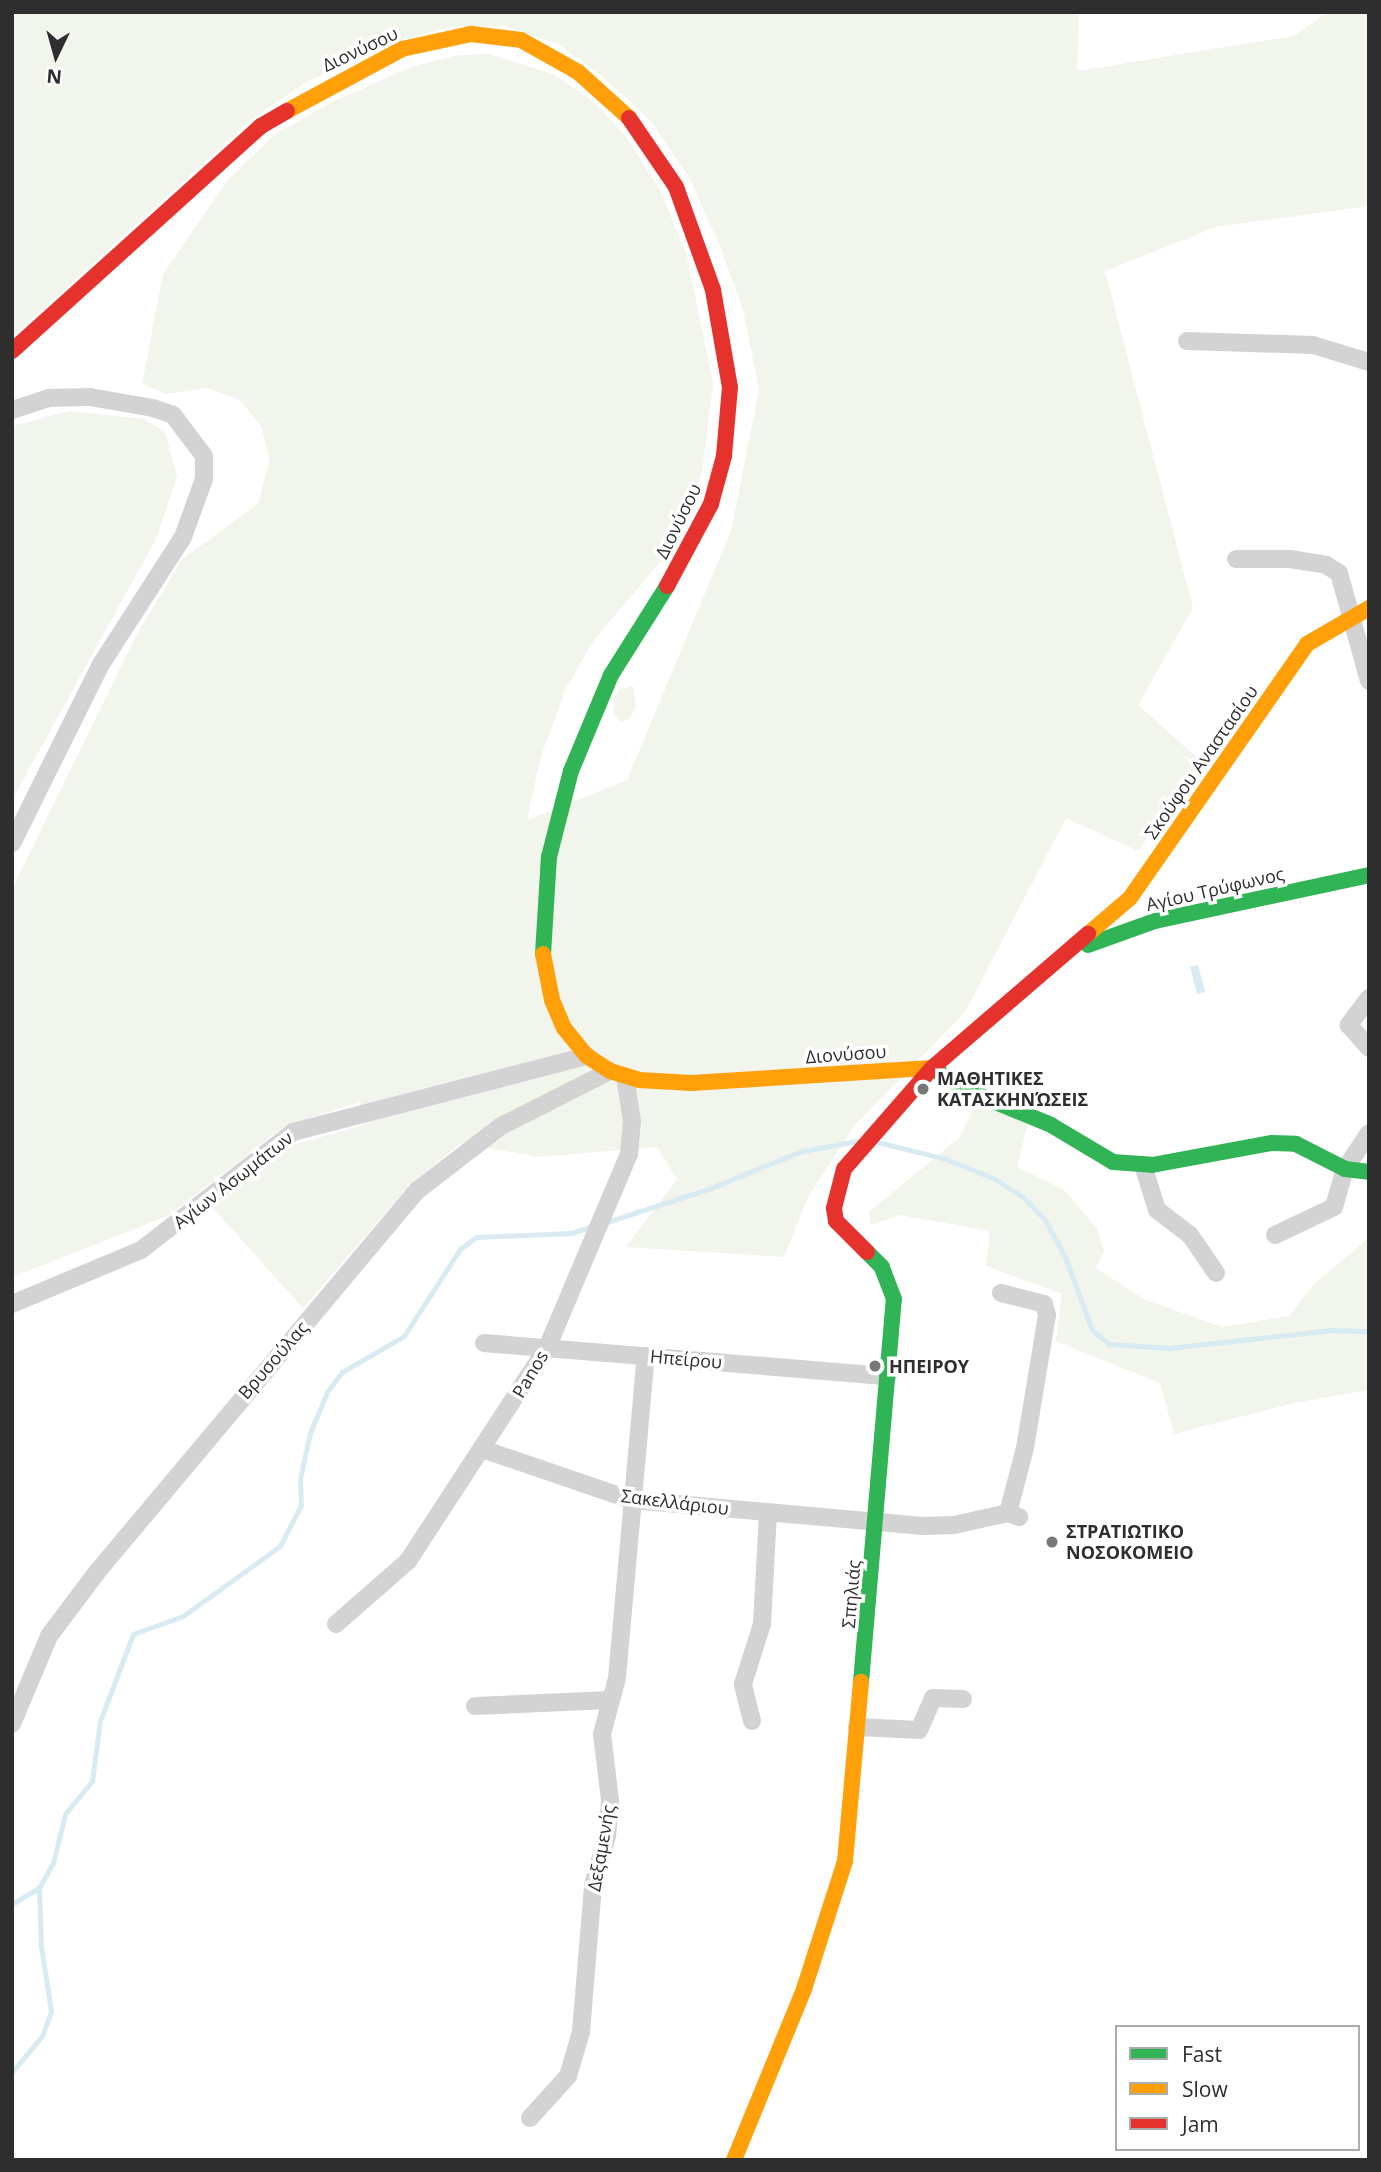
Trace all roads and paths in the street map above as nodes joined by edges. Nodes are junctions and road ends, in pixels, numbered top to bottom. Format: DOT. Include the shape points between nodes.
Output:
graph roads {
  1 [pos="1187,341"];
  2 [pos="12,351"];
  3 [pos="1369,362"];
  4 [pos="12,410"];
  5 [pos="1236,559"];
  6 [pos="1361,611"];
  7 [pos="1369,681"];
  8 [pos="12,842"];
  9 [pos="1369,875"];
  10 [pos="1130,898"];
  11 [pos="1155,921"];
  12 [pos="1073,951"];
  13 [pos="1369,998"];
  14 [pos="1369,1048"];
  15 [pos="587,1056"];
  16 [pos="932,1068"];
  17 [pos="618,1074"];
  18 [pos="1369,1133"];
  19 [pos="1143,1165"];
  20 [pos="1345,1168"];
  21 [pos="1369,1172"];
  22 [pos="1275,1235"];
  23 [pos="1216,1273"];
  24 [pos="1001,1293"];
  25 [pos="12,1304"];
  26 [pos="484,1343"];
  27 [pos="547,1348"];
  28 [pos="646,1356"];
  29 [pos="888,1376"];
  30 [pos="482,1450"];
  31 [pos="632,1500"];
  32 [pos="768,1513"];
  33 [pos="876,1521"];
  34 [pos="336,1624"];
  35 [pos="963,1699"];
  36 [pos="611,1700"];
  37 [pos="475,1706"];
  38 [pos="752,1721"];
  39 [pos="12,1724"];
  40 [pos="857,1727"];
  41 [pos="530,2118"];
  42 [pos="734,2160"];
  1 -- 3 [label="street" via="1313,345"];
  2 -- 15 [label="main road, Διονύσου" via="261,126 314,92 402,49 471,34 521,40 578,72 630,119 668,172 689,214 713,290 730,387 724,456 711,504 594,709 556,824 542,924 543,964 556,1013"];
  4 -- 8 [label="street" via="48,398 80,397 173,415 204,456 204,479 183,537 101,664"];
  5 -- 6 [label="street" via="1326,565 1339,572"];
  6 -- 7 [label="street"];
  6 -- 10 [label="main road, Σκούφου Αναστασίου" via="1307,644"];
  9 -- 11 [label="main road, Αγίου Τρύφωνος"];
  10 -- 11 [label="main road" via="1139,919"];
  10 -- 12 [label="main road, Σκούφου Αναστασίου"];
  11 -- 12 [label="main road, Αγίου Τρύφωνος"];
  12 -- 16 [label="main road"];
  13 -- 14 [label="street" via="1349,1025"];
  15 -- 17 [label="main road, Διονύσου"];
  15 -- 25 [label="street, Αγίων Ασωμάτων" via="293,1132 141,1250"];
  16 -- 17 [label="main road, Διονύσου" via="691,1083"];
  16 -- 19 [label="main road" via="967,1090 1052,1125 1113,1161"];
  16 -- 29 [label="main road, Σπηλιάς" via="844,1169 834,1208 841,1230 871,1253 890,1283 894,1316"];
  17 -- 27 [label="street, Panos" via="632,1121 629,1154"];
  17 -- 39 [label="street, Βρυσούλας" via="502,1126 418,1190 89,1583 49,1636"];
  18 -- 20 [label="street"];
  19 -- 20 [label="main road" via="1272,1143 1296,1144"];
  19 -- 23 [label="street" via="1157,1210 1190,1235"];
  20 -- 21 [label="main road"];
  20 -- 22 [label="street" via="1334,1206"];
  24 -- 33 [label="street, Σακελλάριου" via="1044,1304 1047,1315 1014,1515 942,1526"];
  26 -- 27 [label="street, Ηπείρου"];
  27 -- 28 [label="street, Ηπείρου"];
  27 -- 30 [label="street, Panos"];
  28 -- 29 [label="street, Ηπείρου"];
  28 -- 31 [label="street, Δεξαμενής"];
  29 -- 33 [label="main road, Σπηλιάς"];
  30 -- 31 [label="street, Σακελλάριου"];
  30 -- 34 [label="street, Panos" via="408,1561"];
  31 -- 32 [label="street, Σακελλάριου"];
  31 -- 36 [label="street, Δεξαμενής"];
  32 -- 33 [label="street, Σακελλάριου"];
  32 -- 38 [label="street" via="762,1624 743,1684"];
  33 -- 40 [label="main road, Σπηλιάς"];
  35 -- 40 [label="street" via="933,1698 919,1730"];
  36 -- 37 [label="street"];
  36 -- 41 [label="street, Δεξαμενής" via="602,1734 609,1821 593,1885 581,2032 568,2076"];
  40 -- 42 [label="main road, Σπηλιάς" via="840,1889"];
}
